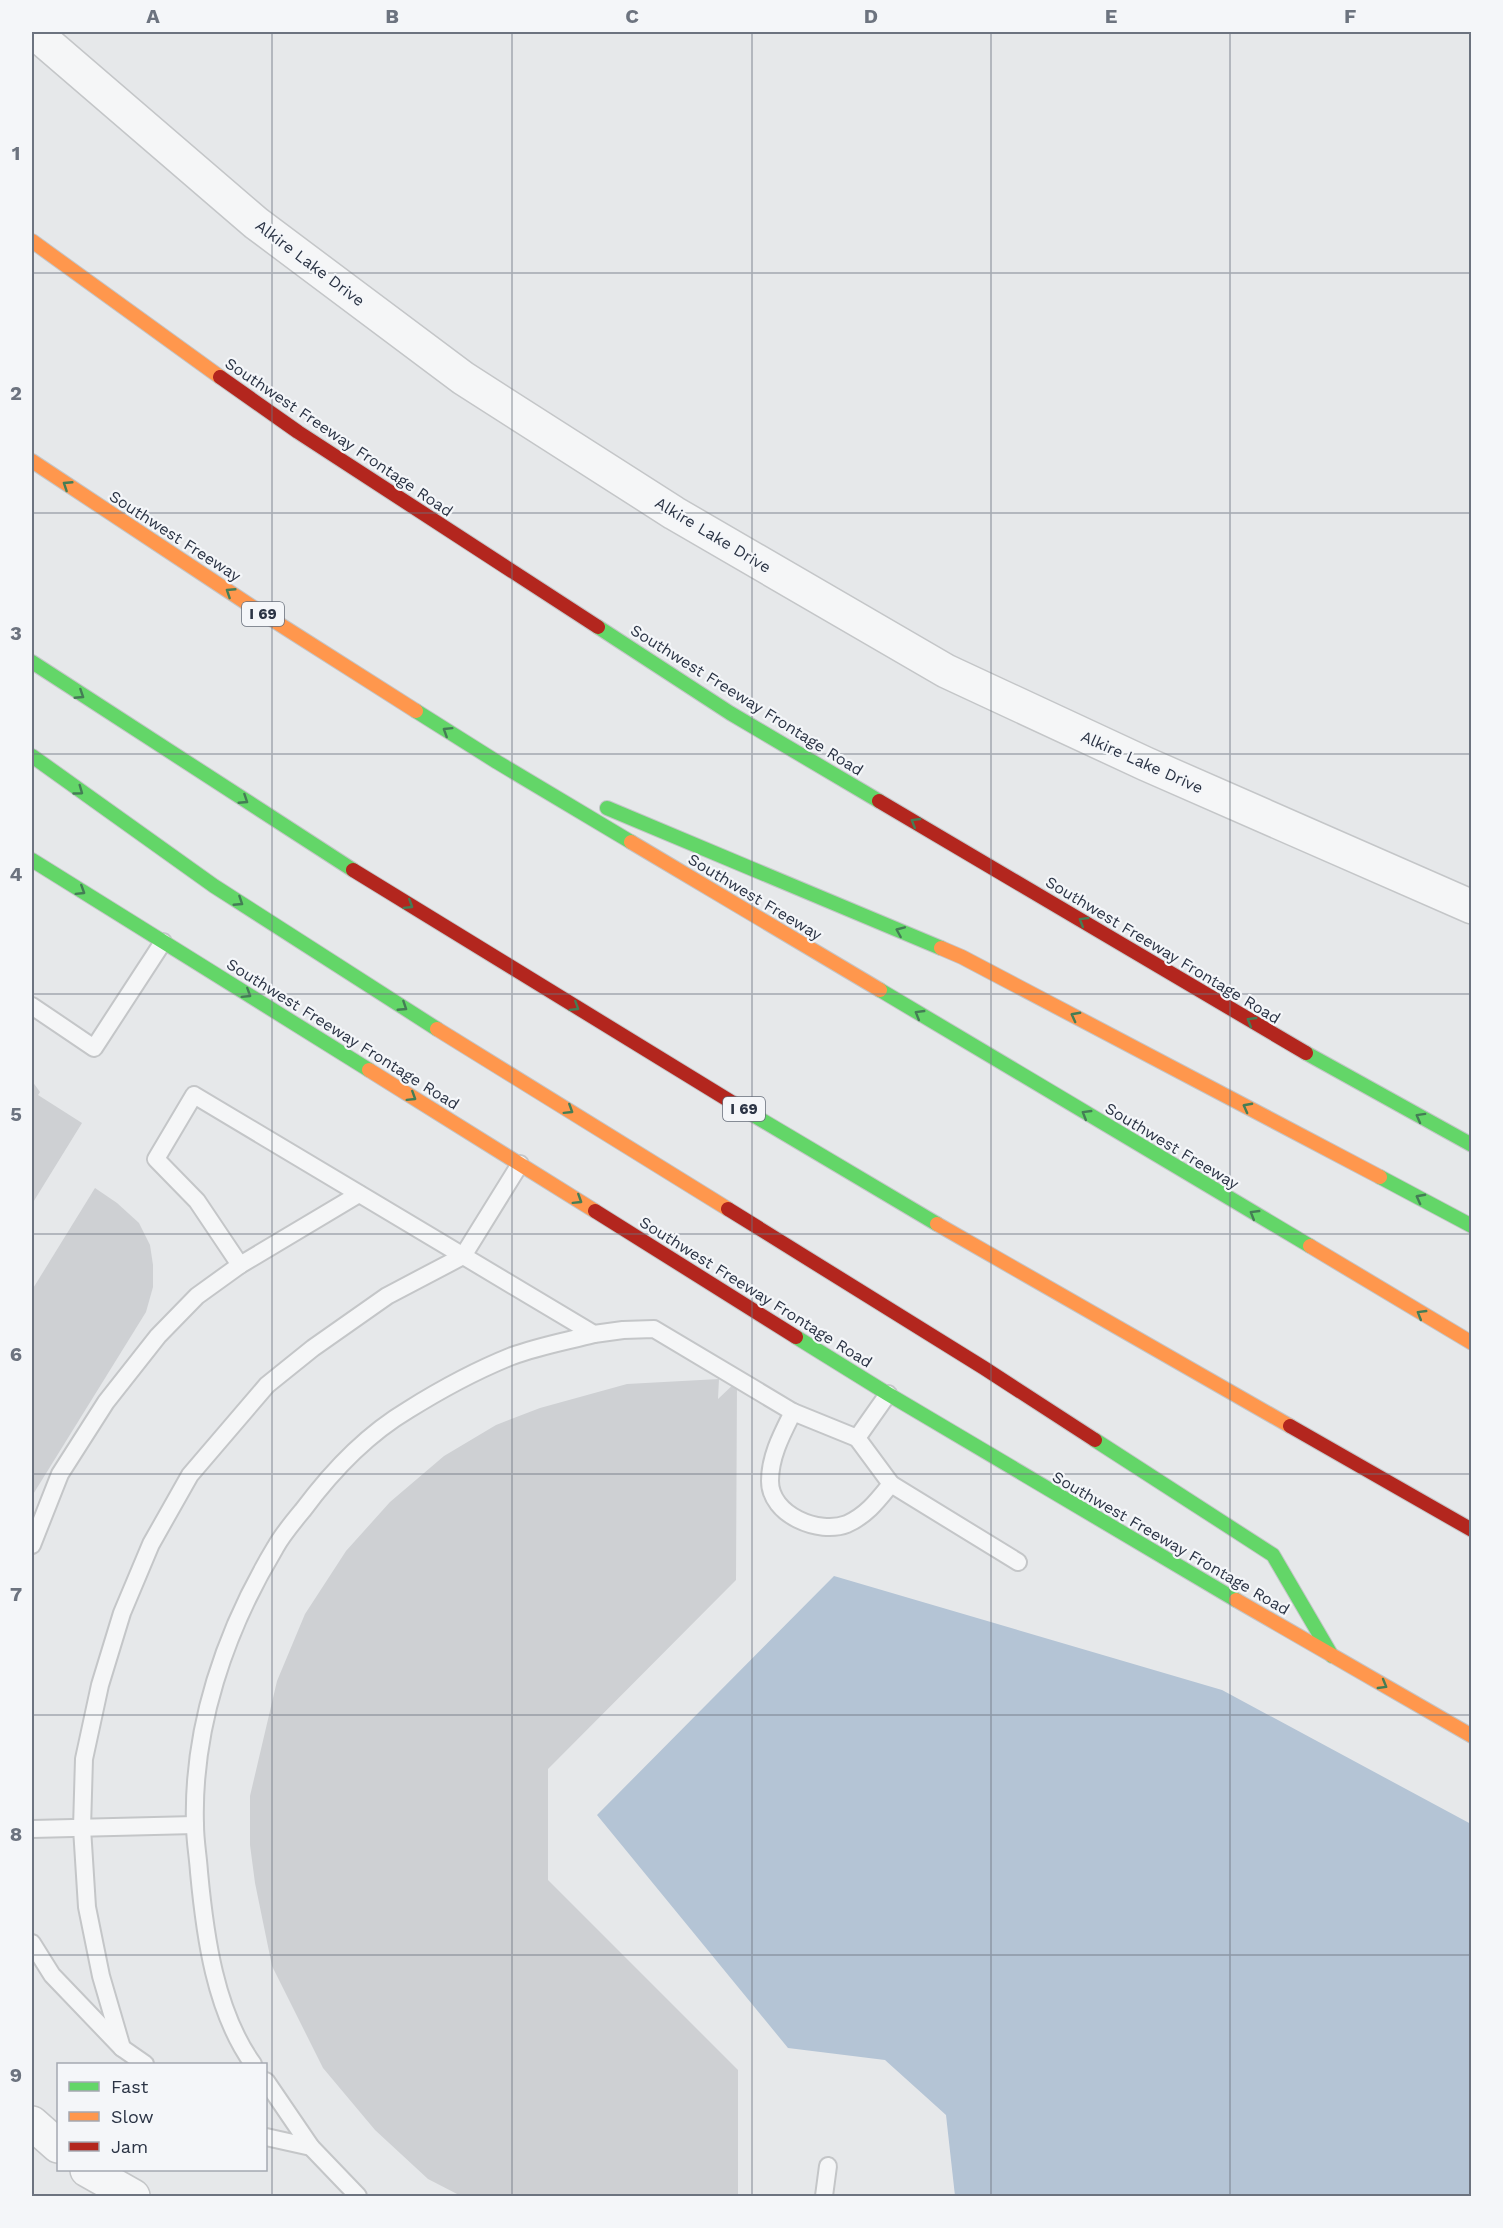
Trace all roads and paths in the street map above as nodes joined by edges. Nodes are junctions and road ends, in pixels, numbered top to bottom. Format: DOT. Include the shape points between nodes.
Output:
graph roads {
  1 [pos="34,32"];
  2 [pos="32,242"];
  3 [pos="32,461"];
  4 [pos="32,662"];
  5 [pos="32,756"];
  6 [pos="497,762"];
  7 [pos="32,860"];
  8 [pos="1472,907"];
  9 [pos="163,942"];
  10 [pos="32,1006"];
  11 [pos="1472,1145"];
  12 [pos="520,1164"];
  13 [pos="359,1194"];
  14 [pos="1472,1226"];
  15 [pos="463,1256"];
  16 [pos="240,1265"];
  17 [pos="594,1334"];
  18 [pos="1472,1344"];
  19 [pos="888,1394"];
  20 [pos="793,1412"];
  21 [pos="857,1438"];
  22 [pos="891,1484"];
  23 [pos="1472,1530"];
  24 [pos="32,1545"];
  25 [pos="1018,1562"];
  26 [pos="1332,1656"];
  27 [pos="1472,1736"];
  28 [pos="195,1825"];
  29 [pos="82,1828"];
  30 [pos="32,1829"];
  31 [pos="32,1943"];
  32 [pos="122,2048"];
  33 [pos="144,2063"];
  34 [pos="253,2063"];
  35 [pos="267,2082"];
  36 [pos="32,2123"];
  37 [pos="267,2137"];
  38 [pos="57,2145"];
  39 [pos="311,2147"];
  40 [pos="828,2166"];
  41 [pos="90,2171"];
  42 [pos="133,2196"];
  43 [pos="358,2196"];
  44 [pos="824,2196"];
  1 -- 8 [label="street, Alkire Lake Drive" via="231,202 388,322 463,378 674,513 946,671"];
  11 -- 2 [label="main road, Southwest Freeway Frontage Road, one-way" via="1314,1058 730,713 298,432"];
  6 -- 3 [label="main road, Southwest Freeway / I 69, one-way"];
  4 -- 23 [label="main road, I 69, one-way" via="295,833 641,1048 1019,1272"];
  5 -- 26 [label="main road, one-way" via="258,914 974,1361 1273,1555"];
  14 -- 6 [label="main road, one-way" via="962,957"];
  18 -- 6 [label="main road, Southwest Freeway / I 69, one-way"];
  7 -- 9 [label="main road, Southwest Freeway Frontage Road, one-way"];
  9 -- 10 [label="lane" via="94,1048"];
  9 -- 12 [label="main road, Southwest Freeway Frontage Road, one-way"];
  12 -- 15 [label="lane"];
  12 -- 19 [label="main road, Southwest Freeway Frontage Road, one-way"];
  13 -- 15 [label="lane"];
  13 -- 16 [label="lane"];
  13 -- 16 [label="lane" via="194,1095 156,1160 197,1201"];
  15 -- 17 [label="lane"];
  15 -- 29 [label="lane" via="387,1296 267,1385 190,1475 151,1544 122,1613 100,1685 84,1759"];
  16 -- 24 [label="lane" via="189,1304 106,1402 60,1474"];
  17 -- 20 [label="lane" via="654,1329"];
  17 -- 28 [label="lane" via="513,1356 406,1410 362,1443 322,1484 276,1546 242,1607 223,1657 203,1729"];
  19 -- 21 [label="lane"];
  19 -- 26 [label="main road, Southwest Freeway Frontage Road"];
  20 -- 21 [label="lane"];
  20 -- 22 [label="lane" via="774,1452 770,1483 776,1500 789,1514 804,1524 846,1524 868,1512"];
  21 -- 22 [label="lane"];
  22 -- 25 [label="lane"];
  26 -- 27 [label="main road, Southwest Freeway Frontage Road, one-way"];
  28 -- 29 [label="lane"];
  28 -- 34 [label="lane" via="202,1903 218,1991"];
  29 -- 30 [label="lane"];
  29 -- 32 [label="lane" via="87,1907 101,1976"];
  31 -- 32 [label="lane" via="52,1975"];
  32 -- 33 [label="lane"];
  35 -- 39 [label="lane"];
  36 -- 38 [label="street"];
  37 -- 39 [label="lane"];
  39 -- 43 [label="lane"];
  40 -- 44 [label="lane"];
  41 -- 42 [label="street"];
}
